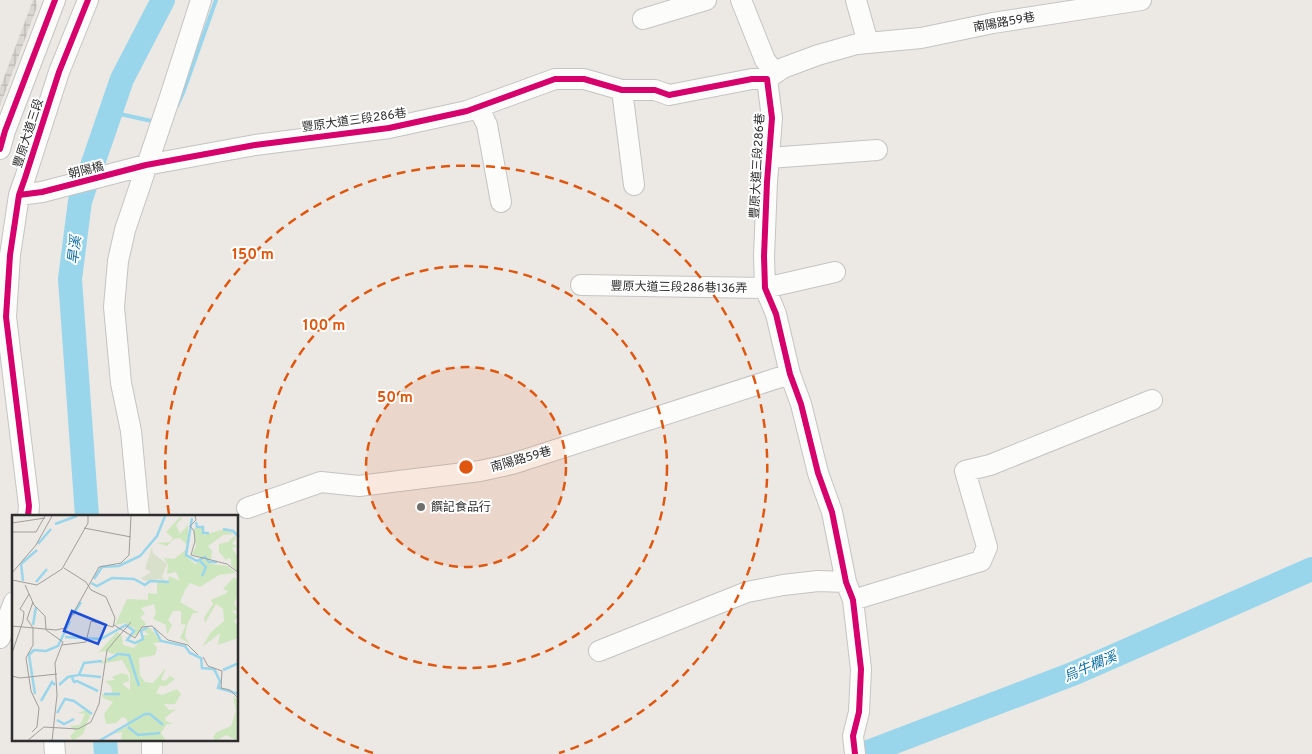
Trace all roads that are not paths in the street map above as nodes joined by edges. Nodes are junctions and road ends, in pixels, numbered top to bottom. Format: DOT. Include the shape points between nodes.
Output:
graph roads {
  1 [pos="55,0"];
  2 [pos="201,0"];
  3 [pos="706,0"];
  4 [pos="741,0"];
  5 [pos="856,0"];
  6 [pos="1141,0"];
  7 [pos="85,1"];
  8 [pos="643,18"];
  9 [pos="868,43"];
  10 [pos="771,76"];
  11 [pos="622,90"];
  12 [pos="478,107"];
  13 [pos="0,149"];
  14 [pos="877,150"];
  15 [pos="769,158"];
  16 [pos="141,167"];
  17 [pos="634,186"];
  18 [pos="19,195"];
  19 [pos="501,202"];
  20 [pos="835,272"];
  21 [pos="581,285"];
  22 [pos="764,288"];
  23 [pos="790,374"];
  24 [pos="1152,400"];
  25 [pos="246,508"];
  26 [pos="28,515"];
  27 [pos="139,515"];
  28 [pos="849,591"];
  29 [pos="12,608"];
  30 [pos="0,638"];
  31 [pos="599,651"];
  32 [pos="854,745"];
  1 -- 13 [label="street, 豐原大道三段"];
  2 -- 16 [label="street" via="170,97"];
  3 -- 8 [label="street"];
  4 -- 10 [label="street"];
  5 -- 9 [label="street"];
  6 -- 9 [label="street, 南陽路59巷" via="993,23 921,38"];
  7 -- 18 [label="street, 豐原大道三段"];
  9 -- 10 [label="street, 南陽路59巷" via="818,55"];
  10 -- 11 [label="street, 豐原大道三段286巷" via="669,95 655,90"];
  10 -- 15 [label="street, 豐原大道三段286巷"];
  11 -- 12 [label="street, 豐原大道三段286巷" via="584,79 555,79"];
  11 -- 17 [label="street"];
  12 -- 16 [label="street, 豐原大道三段286巷" via="389,128 255,145"];
  12 -- 19 [label="street" via="487,124"];
  14 -- 15 [label="street"];
  15 -- 22 [label="street, 豐原大道三段286巷"];
  16 -- 18 [label="street, 朝陽橋"];
  16 -- 27 [label="street" via="124,230 114,307"];
  18 -- 26 [label="street, 豐原大道三段" via="10,255 6,317"];
  20 -- 22 [label="street, 豐原大道三段286巷136弄"];
  21 -- 22 [label="street, 豐原大道三段286巷136弄"];
  22 -- 23 [label="street, 豐原大道三段286巷" via="776,314"];
  23 -- 25 [label="street, 南陽路59巷" via="512,464 359,486 321,482"];
  23 -- 28 [label="street, 豐原大道三段286巷" via="832,512"];
  24 -- 28 [label="street" via="990,465 965,471 987,547 980,561"];
  28 -- 31 [label="street" via="818,581 747,592"];
  28 -- 32 [label="street, 豐原大道三段286巷" via="861,669"];
  29 -- 30 [label="street"];
}
